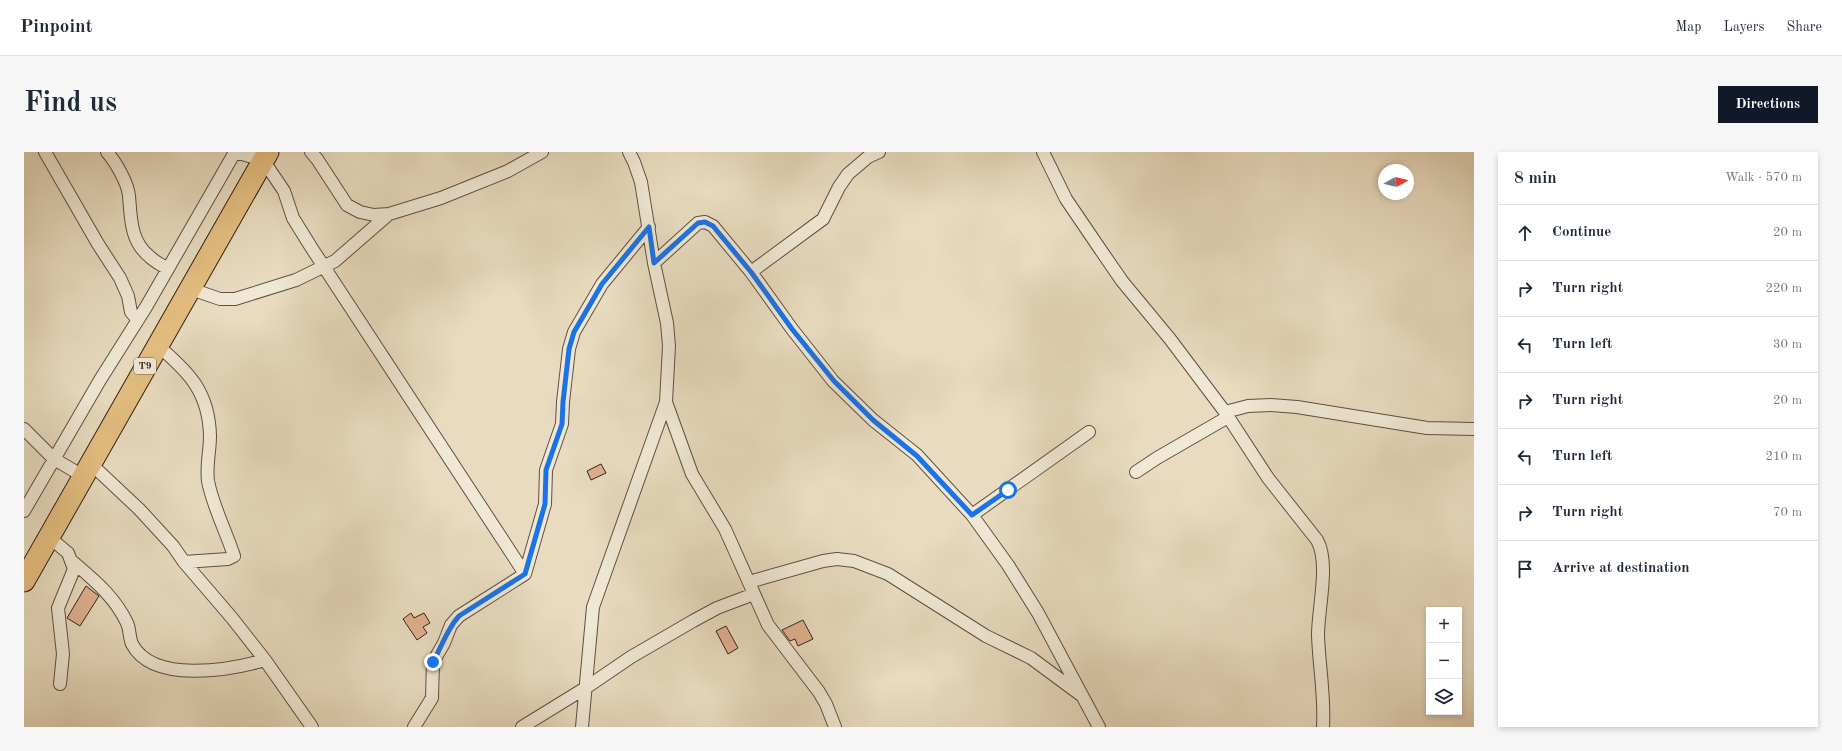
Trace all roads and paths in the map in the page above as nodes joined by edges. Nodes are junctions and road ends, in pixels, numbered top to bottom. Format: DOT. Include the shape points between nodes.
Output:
graph roads {
  1 [pos="45,152"];
  2 [pos="107,152"];
  3 [pos="235,152"];
  4 [pos="311,152"];
  5 [pos="542,152"];
  6 [pos="629,152"];
  7 [pos="879,152"];
  8 [pos="1043,152"];
  9 [pos="265,156"];
  10 [pos="389,214"];
  11 [pos="649,227"];
  12 [pos="654,263"];
  13 [pos="323,267"];
  14 [pos="168,268"];
  15 [pos="751,272"];
  16 [pos="191,289"];
  17 [pos="138,320"];
  18 [pos="157,345"];
  19 [pos="666,402"];
  20 [pos="1227,415"];
  21 [pos="24,429"];
  22 [pos="1474,429"];
  23 [pos="1090,432"];
  24 [pos="54,459"];
  25 [pos="86,469"];
  26 [pos="1136,472"];
  27 [pos="24,511"];
  28 [pos="972,515"];
  29 [pos="49,537"];
  30 [pos="73,562"];
  31 [pos="184,562"];
  32 [pos="525,574"];
  33 [pos="24,581"];
  34 [pos="749,582"];
  35 [pos="754,594"];
  36 [pos="265,660"];
  37 [pos="60,684"];
  38 [pos="587,687"];
  39 [pos="1082,696"];
  40 [pos="312,727"];
  41 [pos="414,727"];
  42 [pos="522,727"];
  43 [pos="582,727"];
  44 [pos="835,727"];
  45 [pos="1099,727"];
  46 [pos="1323,727"];
  1 -- 17 [label="street" via="120,278 128,296 131,312"];
  2 -- 14 [label="street" via="118,167 129,195 130,223 137,241 150,257"];
  3 -- 9 [label="street"];
  3 -- 14 [label="street"];
  4 -- 10 [label="street" via="347,205 360,212 374,215"];
  5 -- 10 [label="street" via="476,185"];
  6 -- 11 [label="street" via="641,182"];
  7 -- 15 [label="street" via="868,157 848,174 823,219"];
  8 -- 20 [label="street" via="1066,199 1100,249"];
  9 -- 13 [label="street" via="284,191 293,218"];
  9 -- 16 [label="highway, T9"];
  10 -- 13 [label="street" via="348,251"];
  11 -- 12 [label="street"];
  11 -- 32 [label="street" via="602,284 574,332 569,349 562,424 546,470 545,504"];
  12 -- 15 [label="street" via="698,223 705,222 713,226"];
  12 -- 19 [label="street" via="667,323 669,346"];
  13 -- 16 [label="street" via="275,288 235,299 220,299"];
  13 -- 32 [label="street"];
  14 -- 17 [label="street"];
  15 -- 28 [label="street" via="834,381 873,420 917,456"];
  16 -- 18 [label="highway, T9"];
  17 -- 24 [label="street"];
  18 -- 25 [label="highway, T9"];
  18 -- 31 [label="street" via="196,382 203,397 208,412 210,436 210,492 234,556 228,559"];
  19 -- 34 [label="street" via="692,474 725,529"];
  19 -- 38 [label="street" via="593,607"];
  20 -- 22 [label="street" via="1248,406 1277,405 1427,428"];
  20 -- 26 [label="street"];
  20 -- 46 [label="street" via="1268,478 1318,540 1321,548 1322,589 1318,634 1324,708"];
  21 -- 24 [label="street"];
  23 -- 28 [label="street"];
  24 -- 25 [label="street"];
  24 -- 27 [label="street"];
  25 -- 29 [label="highway, T9"];
  25 -- 31 [label="street" via="139,509"];
  28 -- 39 [label="street" via="1038,613"];
  29 -- 30 [label="street" via="68,553"];
  29 -- 33 [label="highway, T9"];
  30 -- 36 [label="street" via="110,596 128,624 132,643 153,663 176,670 213,670 236,668"];
  30 -- 37 [label="street" via="72,575 58,608 63,654"];
  31 -- 36 [label="street"];
  32 -- 41 [label="street" via="459,616 451,625 433,662 432,698"];
  34 -- 35 [label="street"];
  34 -- 39 [label="street" via="823,561 854,561 888,574 986,636 1030,658"];
  35 -- 38 [label="street" via="717,608 693,621 631,657"];
  35 -- 44 [label="street" via="768,625 826,704"];
  36 -- 40 [label="street"];
  38 -- 42 [label="street"];
  38 -- 43 [label="street"];
  39 -- 45 [label="street"];
}
